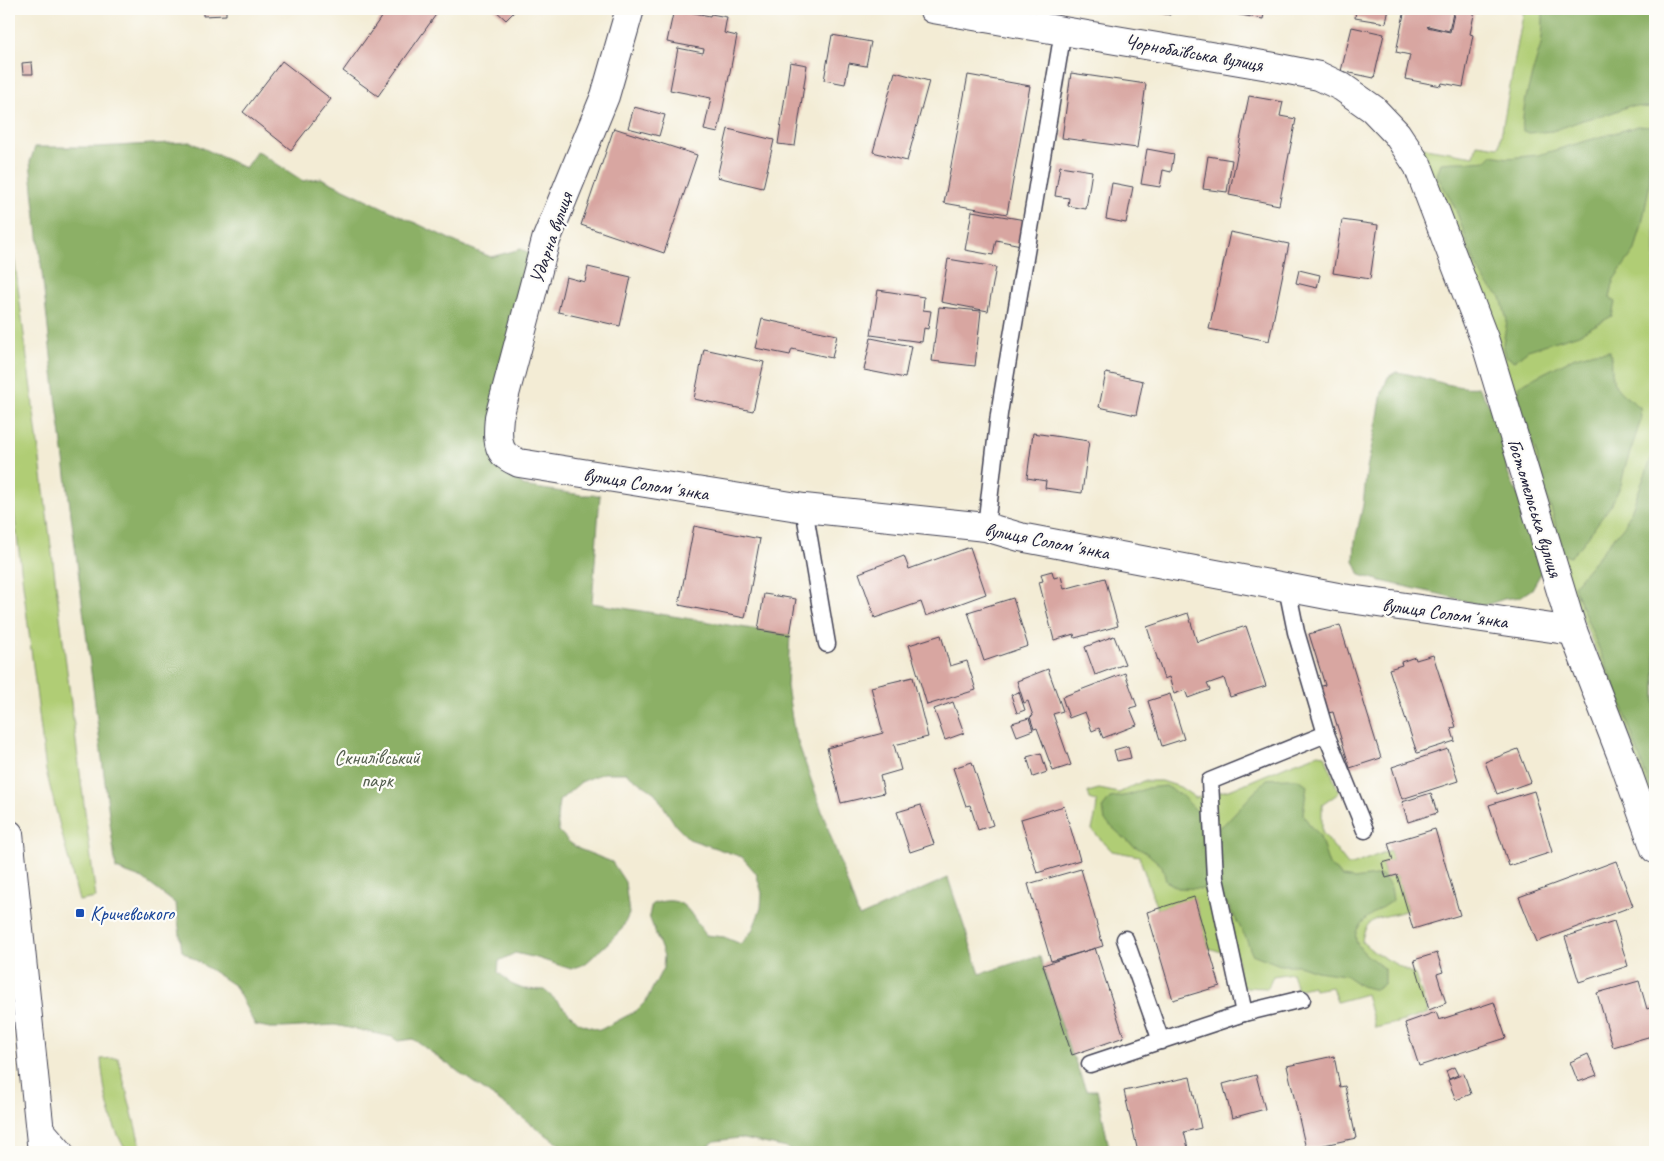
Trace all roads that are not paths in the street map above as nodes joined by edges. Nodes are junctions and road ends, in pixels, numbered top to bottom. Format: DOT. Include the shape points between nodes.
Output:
graph roads {
  1 [pos="630,9"];
  2 [pos="933,9"];
  3 [pos="1063,31"];
  4 [pos="1418,166"];
  5 [pos="519,463"];
  6 [pos="804,508"];
  7 [pos="986,527"];
  8 [pos="1287,588"];
  9 [pos="1573,631"];
  10 [pos="828,644"];
  11 [pos="1326,734"];
  12 [pos="1364,830"];
  13 [pos="9,834"];
  14 [pos="1655,849"];
  15 [pos="1125,940"];
  16 [pos="1302,999"];
  17 [pos="1244,1013"];
  18 [pos="1161,1041"];
  19 [pos="1090,1064"];
  20 [pos="41,1141"];
  21 [pos="60,1152"];
  1 -- 5 [label="street, Ударна вулиця" via="605,96 546,240 499,417 500,446 504,454"];
  2 -- 3 [label="street, Чорнобаївська вулиця"];
  3 -- 4 [label="street, Чорнобаївська вулиця" via="1320,76 1373,109 1397,134"];
  3 -- 7 [label="lane" via="999,414"];
  4 -- 9 [label="street, Гостомельська вулиця" via="1485,341"];
  5 -- 6 [label="street, вулиця Соломʼянка"];
  6 -- 7 [label="street, вулиця Соломʼянка"];
  6 -- 10 [label="lane"];
  7 -- 8 [label="street, вулиця Соломʼянка" via="1020,537"];
  8 -- 9 [label="street, вулиця Соломʼянка"];
  8 -- 11 [label="lane" via="1296,632"];
  9 -- 14 [label="street, Гостомельська вулиця"];
  11 -- 12 [label="lane"];
  11 -- 17 [label="lane" via="1210,781 1215,878"];
  13 -- 20 [label="street"];
  15 -- 18 [label="lane"];
  16 -- 17 [label="lane"];
  17 -- 18 [label="lane"];
  18 -- 19 [label="lane"];
  20 -- 21 [label="street"];
}
